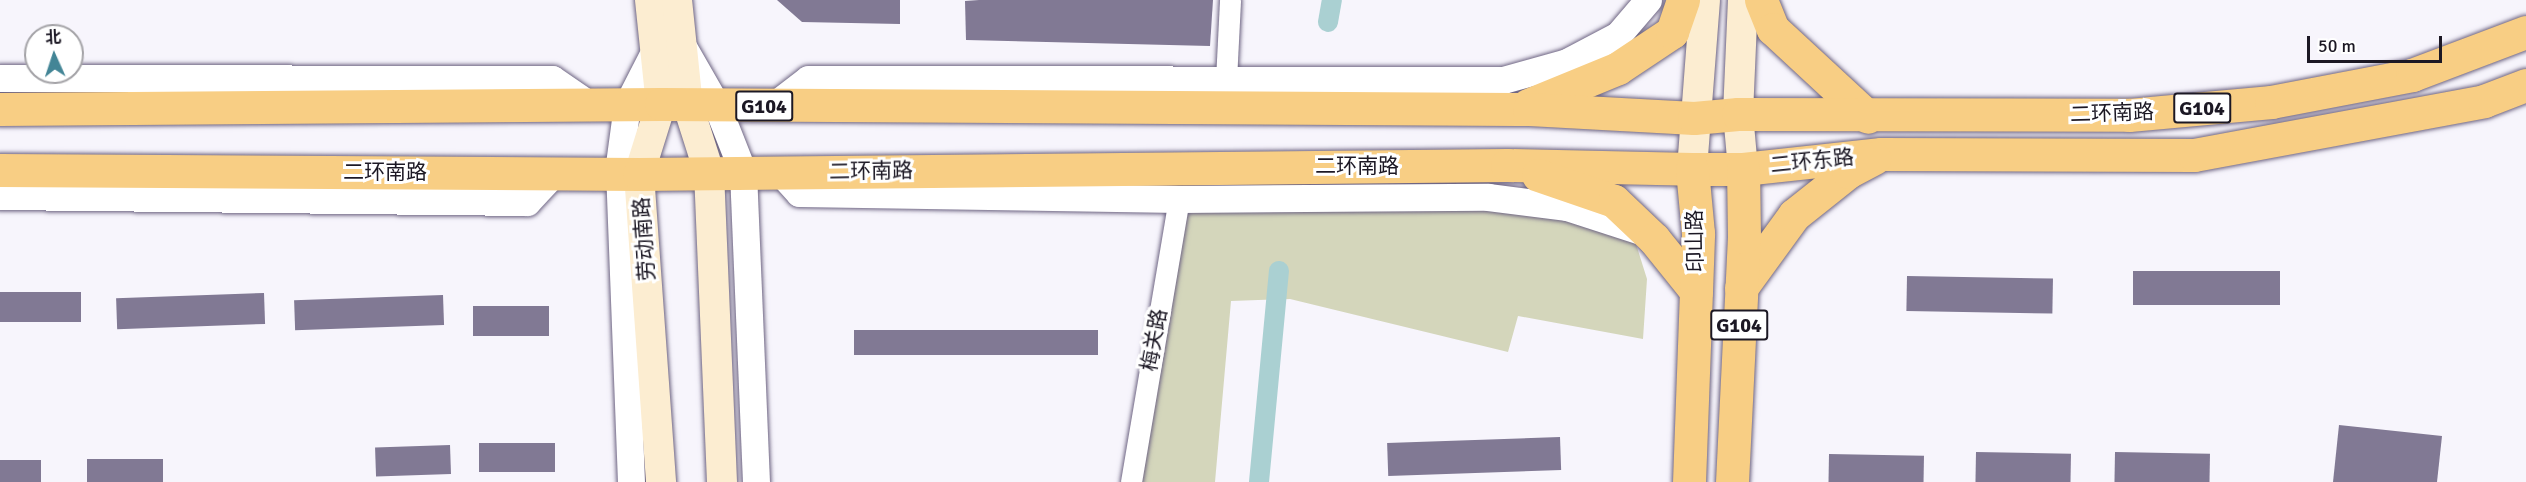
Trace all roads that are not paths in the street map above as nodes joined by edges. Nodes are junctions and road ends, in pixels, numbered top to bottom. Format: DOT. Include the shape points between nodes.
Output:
graph roads {
  1 [pos="650,0"];
  2 [pos="677,0"];
  3 [pos="1230,0"];
  4 [pos="1648,0"];
  5 [pos="1683,0"];
  6 [pos="1705,0"];
  7 [pos="1743,0"];
  8 [pos="1761,0"];
  9 [pos="2523,34"];
  10 [pos="668,47"];
  11 [pos="0,78"];
  12 [pos="1226,80"];
  13 [pos="2526,85"];
  14 [pos="590,105"];
  15 [pos="627,105"];
  16 [pos="688,105"];
  17 [pos="773,106"];
  18 [pos="0,109"];
  19 [pos="1517,109"];
  20 [pos="1738,114"];
  21 [pos="1868,117"];
  22 [pos="1694,118"];
  23 [pos="1881,154"];
  24 [pos="1508,165"];
  25 [pos="1692,169"];
  26 [pos="1743,169"];
  27 [pos="0,170"];
  28 [pos="709,172"];
  29 [pos="743,172"];
  30 [pos="780,172"];
  31 [pos="554,173"];
  32 [pos="629,174"];
  33 [pos="0,196"];
  34 [pos="1179,199"];
  35 [pos="1647,233"];
  36 [pos="1741,288"];
  37 [pos="1696,291"];
  38 [pos="631,482"];
  39 [pos="661,482"];
  40 [pos="722,482"];
  41 [pos="756,482"];
  42 [pos="1131,482"];
  43 [pos="1689,482"];
  44 [pos="1732,482"];
  1 -- 10 [label="main road, 劳动南路"];
  2 -- 10 [label="main road, 劳动南路"];
  3 -- 12 [label="street"];
  4 -- 12 [label="street" via="1618,35 1567,62 1503,80"];
  5 -- 19 [label="highway" via="1672,32 1618,68"];
  6 -- 22 [label="main road, 印山路"];
  7 -- 20 [label="main road"];
  8 -- 21 [label="highway" via="1773,29"];
  9 -- 21 [label="highway, 二环南路 / G104" via="2412,75 2271,102 2129,115"];
  10 -- 15 [label="street"];
  10 -- 16 [label="main road, 劳动南路"];
  11 -- 14 [label="street" via="552,79"];
  12 -- 17 [label="street" via="808,79"];
  13 -- 23 [label="highway, 二环南路 / G104" via="2484,101 2194,155"];
  14 -- 15 [label="highway, G104"];
  14 -- 18 [label="highway, G104"];
  15 -- 16 [label="highway, G104"];
  15 -- 32 [label="street"];
  16 -- 17 [label="highway, G104"];
  16 -- 28 [label="main road, 劳动南路"];
  16 -- 29 [label="street"];
  16 -- 32 [label="main road, 劳动南路"];
  17 -- 19 [label="highway, G104"];
  19 -- 22 [label="highway, G104"];
  20 -- 21 [label="highway, 二环东路 / G104"];
  20 -- 22 [label="highway, G104"];
  20 -- 26 [label="main road"];
  22 -- 25 [label="main road, 印山路"];
  23 -- 26 [label="highway, 二环东路 / G104"];
  23 -- 36 [label="highway" via="1848,172 1794,215"];
  24 -- 25 [label="highway, 二环南路 / G104"];
  24 -- 30 [label="highway, 二环南路 / G104"];
  24 -- 35 [label="highway" via="1614,201"];
  25 -- 26 [label="highway, 二环南路 / G104"];
  25 -- 37 [label="highway, 印山路 / G104" via="1698,233"];
  26 -- 36 [label="highway, G104"];
  27 -- 31 [label="highway, 二环南路 / G104"];
  28 -- 29 [label="highway, 二环南路 / G104"];
  28 -- 32 [label="highway, 二环南路 / G104"];
  28 -- 40 [label="main road, 劳动南路"];
  29 -- 30 [label="highway, 二环南路 / G104"];
  29 -- 41 [label="street"];
  30 -- 34 [label="street" via="799,193"];
  31 -- 32 [label="highway, 二环南路 / G104"];
  31 -- 33 [label="street" via="527,202"];
  32 -- 38 [label="street"];
  32 -- 39 [label="main road, 劳动南路"];
  34 -- 35 [label="street" via="1488,197 1567,207"];
  34 -- 42 [label="street, 梅关路"];
  35 -- 37 [label="highway"];
  36 -- 44 [label="highway, G104"];
  37 -- 43 [label="highway, 印山路 / G104"];
}
